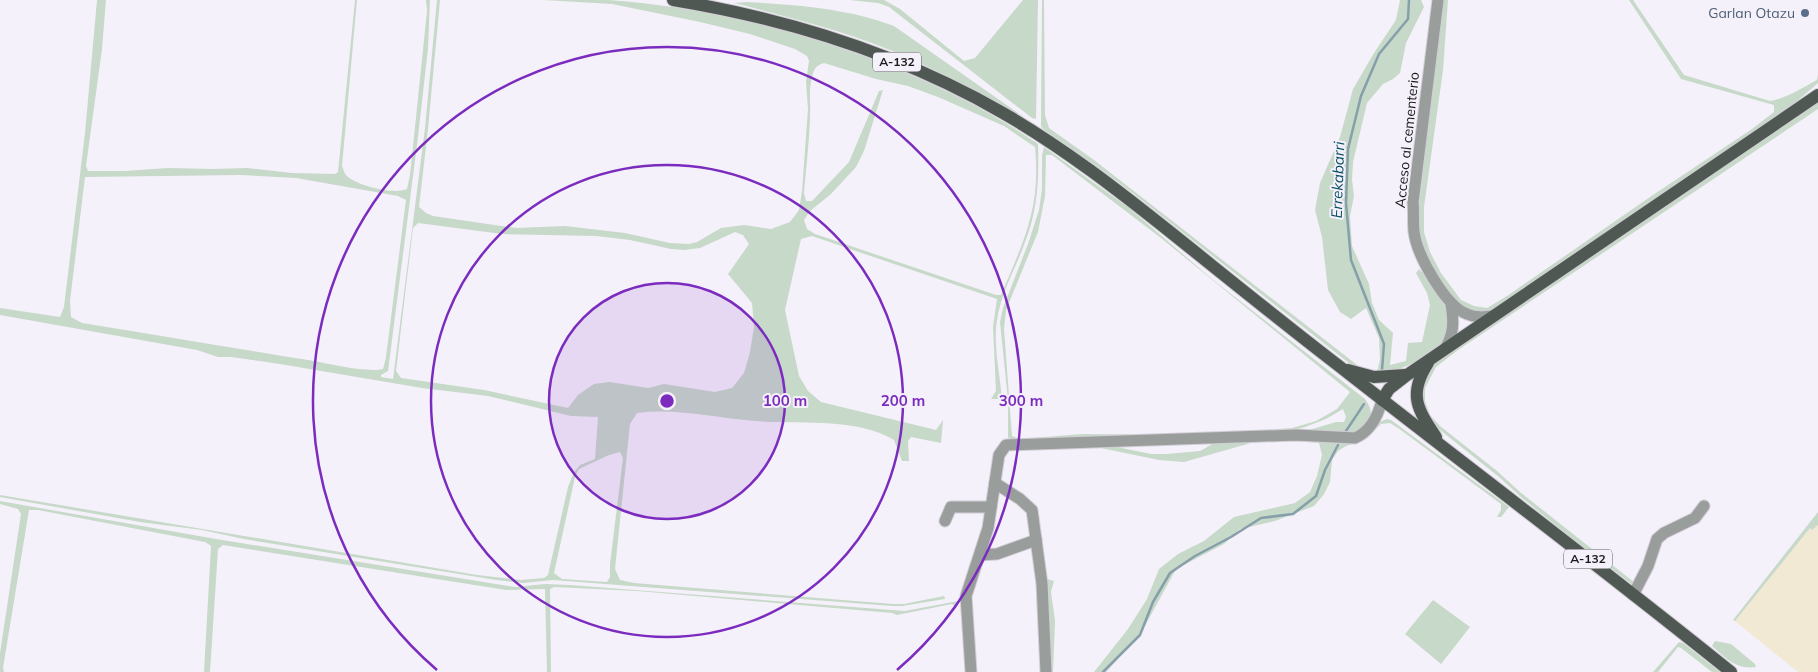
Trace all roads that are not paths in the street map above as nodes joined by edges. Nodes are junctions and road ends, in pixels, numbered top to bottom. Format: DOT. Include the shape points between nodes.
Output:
graph roads {
  1 [pos="673,0"];
  2 [pos="1438,0"];
  3 [pos="1818,95"];
  4 [pos="1455,310"];
  5 [pos="1493,316"];
  6 [pos="1470,332"];
  7 [pos="1444,350"];
  8 [pos="1430,359"];
  9 [pos="1336,365"];
  10 [pos="1407,375"];
  11 [pos="1395,384"];
  12 [pos="1416,397"];
  13 [pos="1382,400"];
  14 [pos="1444,447"];
  15 [pos="995,483"];
  16 [pos="1704,506"];
  17 [pos="991,507"];
  18 [pos="945,521"];
  19 [pos="1036,540"];
  20 [pos="980,555"];
  21 [pos="1633,595"];
  22 [pos="971,672"];
  23 [pos="1046,672"];
  24 [pos="1731,672"];
  1 -- 9 [label="main road, A-132" via="762,17 865,49 964,92 1003,113 1099,176"];
  2 -- 4 [label="street, Acceso al cementerio" via="1414,202 1414,233 1420,256"];
  3 -- 5 [label="main road"];
  4 -- 5 [label="street" via="1477,317"];
  4 -- 6 [label="street, Acceso al cementerio" via="1463,328"];
  4 -- 7 [label="street" via="1450,341"];
  5 -- 6 [label="main road"];
  6 -- 7 [label="main road"];
  7 -- 8 [label="main road"];
  8 -- 10 [label="main road"];
  8 -- 12 [label="main road" via="1417,383"];
  9 -- 10 [label="main road" via="1374,378"];
  9 -- 13 [label="main road, A-132"];
  10 -- 11 [label="main road"];
  11 -- 12 [label="main road"];
  11 -- 13 [label="main road"];
  12 -- 14 [label="main road" via="1426,422"];
  13 -- 14 [label="main road, A-132"];
  13 -- 15 [label="street" via="1376,419 1355,438 1296,435 1006,446 999,455"];
  14 -- 21 [label="main road, A-132"];
  15 -- 17 [label="street"];
  15 -- 19 [label="street" via="1032,510"];
  16 -- 21 [label="street" via="1694,518 1657,539"];
  17 -- 18 [label="street" via="951,507"];
  17 -- 20 [label="street"];
  19 -- 20 [label="street" via="998,554"];
  19 -- 23 [label="street" via="1042,584"];
  20 -- 22 [label="street" via="966,596"];
  21 -- 24 [label="main road, A-132"];
}
